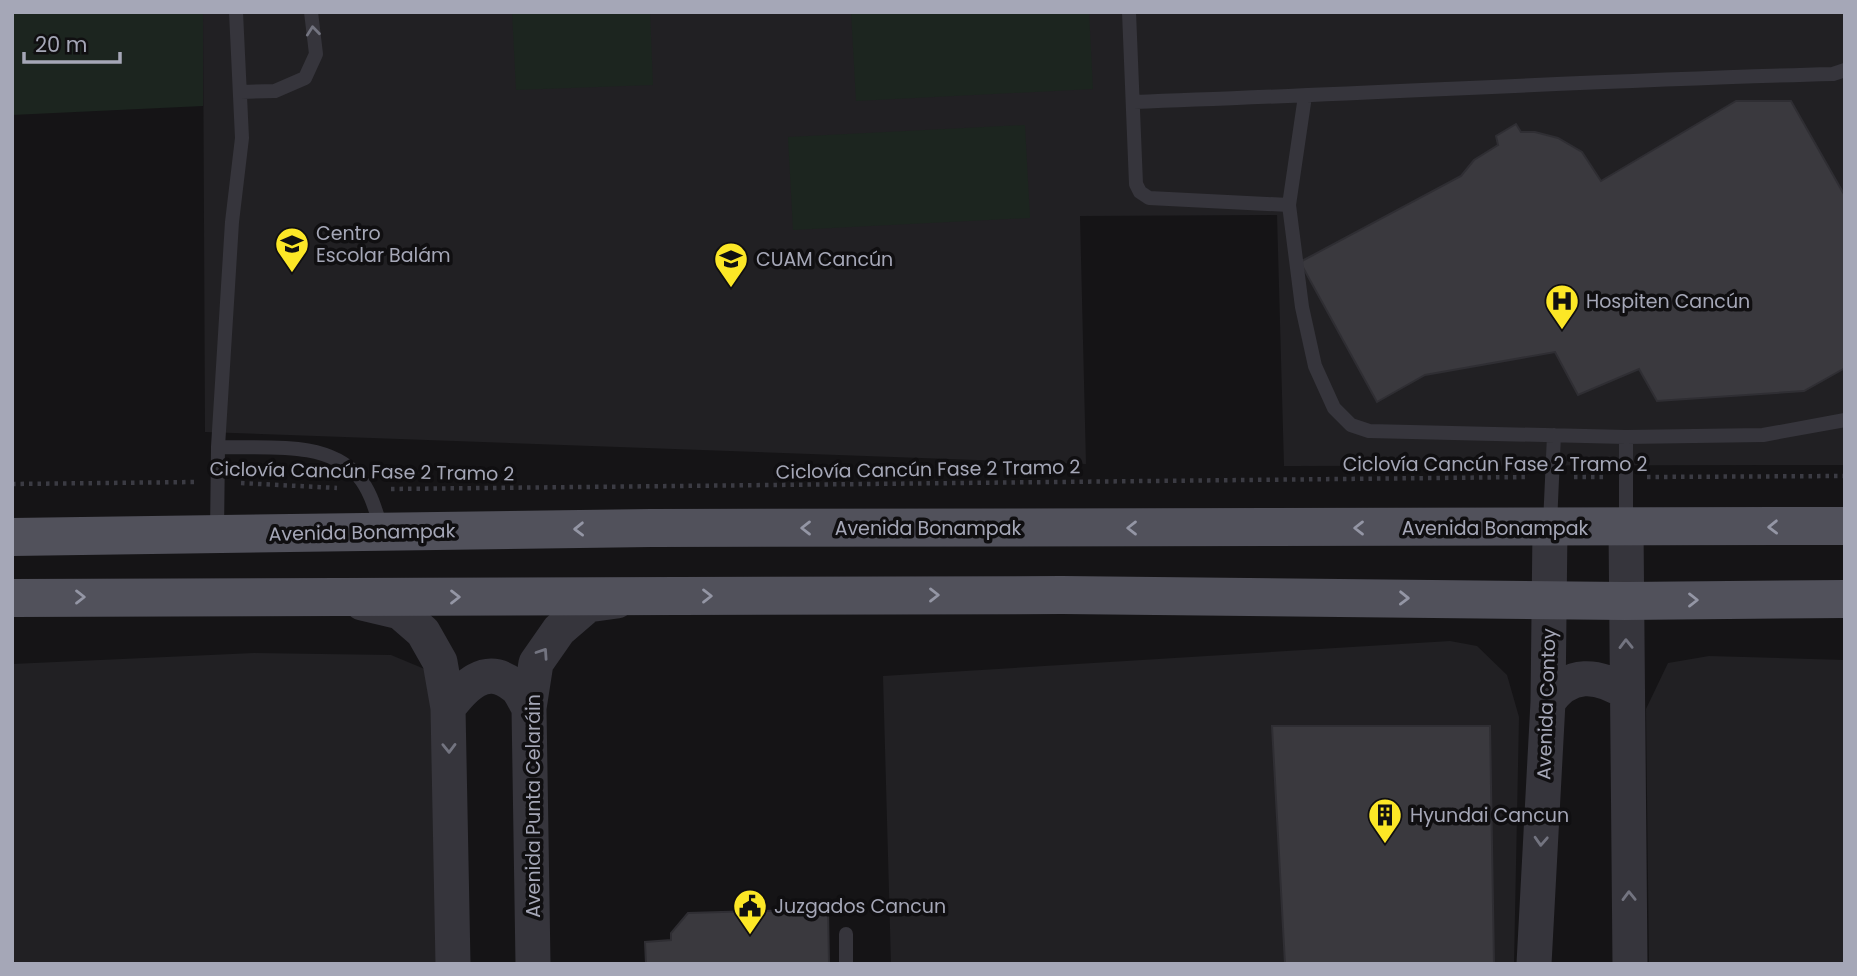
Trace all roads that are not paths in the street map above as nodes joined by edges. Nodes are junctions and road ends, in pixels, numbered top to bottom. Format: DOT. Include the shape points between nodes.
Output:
graph roads {
  1 [pos="236,12"];
  2 [pos="311,12"];
  3 [pos="1129,12"];
  4 [pos="1845,70"];
  5 [pos="241,92"];
  6 [pos="1304,96"];
  7 [pos="1134,102"];
  8 [pos="1289,205"];
  9 [pos="1845,421"];
  10 [pos="1554,435"];
  11 [pos="1626,437"];
  12 [pos="218,447"];
  13 [pos="1845,526"];
  14 [pos="1550,527"];
  15 [pos="1626,528"];
  16 [pos="382,532"];
  17 [pos="217,534"];
  18 [pos="12,537"];
  19 [pos="649,596"];
  20 [pos="12,598"];
  21 [pos="338,598"];
  22 [pos="1845,599"];
  23 [pos="1548,600"];
  24 [pos="1625,601"];
  25 [pos="1627,692"];
  26 [pos="1548,702"];
  27 [pos="448,708"];
  28 [pos="529,708"];
  29 [pos="846,934"];
  30 [pos="453,964"];
  31 [pos="533,964"];
  32 [pos="846,964"];
  33 [pos="1534,964"];
  34 [pos="1630,964"];
  1 -- 5 [label="lane"];
  5 -- 2 [label="lane, one-way" via="275,91 305,78 316,54"];
  3 -- 7 [label="lane"];
  4 -- 6 [label="lane"];
  5 -- 12 [label="lane" via="242,138"];
  6 -- 7 [label="lane"];
  6 -- 8 [label="lane"];
  7 -- 8 [label="lane" via="1136,184 1149,198"];
  8 -- 10 [label="lane" via="1315,366 1334,408 1351,425 1369,431"];
  9 -- 11 [label="lane" via="1763,435"];
  10 -- 11 [label="lane"];
  10 -- 14 [label="lane"];
  11 -- 15 [label="lane"];
  12 -- 16 [label="lane" via="321,452 356,474"];
  12 -- 17 [label="lane"];
  13 -- 15 [label="main road, Avenida Bonampak, one-way"];
  14 -- 15 [label="main road, Avenida Bonampak"];
  14 -- 16 [label="main road, Avenida Bonampak, one-way"];
  14 -- 23 [label="street, Avenida Contoy"];
  15 -- 24 [label="street"];
  16 -- 17 [label="main road, Avenida Bonampak"];
  17 -- 18 [label="main road, Avenida Bonampak"];
  21 -- 19 [label="main road, one-way"];
  19 -- 23 [label="main road, one-way" via="1062,594"];
  28 -- 19 [label="street, Avenida Punta Celaráin, one-way" via="536,663 559,630 588,605"];
  20 -- 21 [label="main road, one-way"];
  21 -- 27 [label="street" via="400,612 423,632 440,662"];
  24 -- 22 [label="main road, one-way"];
  23 -- 24 [label="main road"];
  23 -- 26 [label="street, Avenida Contoy"];
  25 -- 24 [label="street, one-way"];
  25 -- 26 [label="street" via="1609,681 1584,678 1562,686"];
  34 -- 25 [label="street, one-way"];
  26 -- 33 [label="street, Avenida Contoy, one-way"];
  27 -- 28 [label="street" via="467,682 490,676 514,685"];
  27 -- 30 [label="street, one-way"];
  28 -- 31 [label="street, Avenida Punta Celaráin"];
  29 -- 32 [label="lane"];
}
